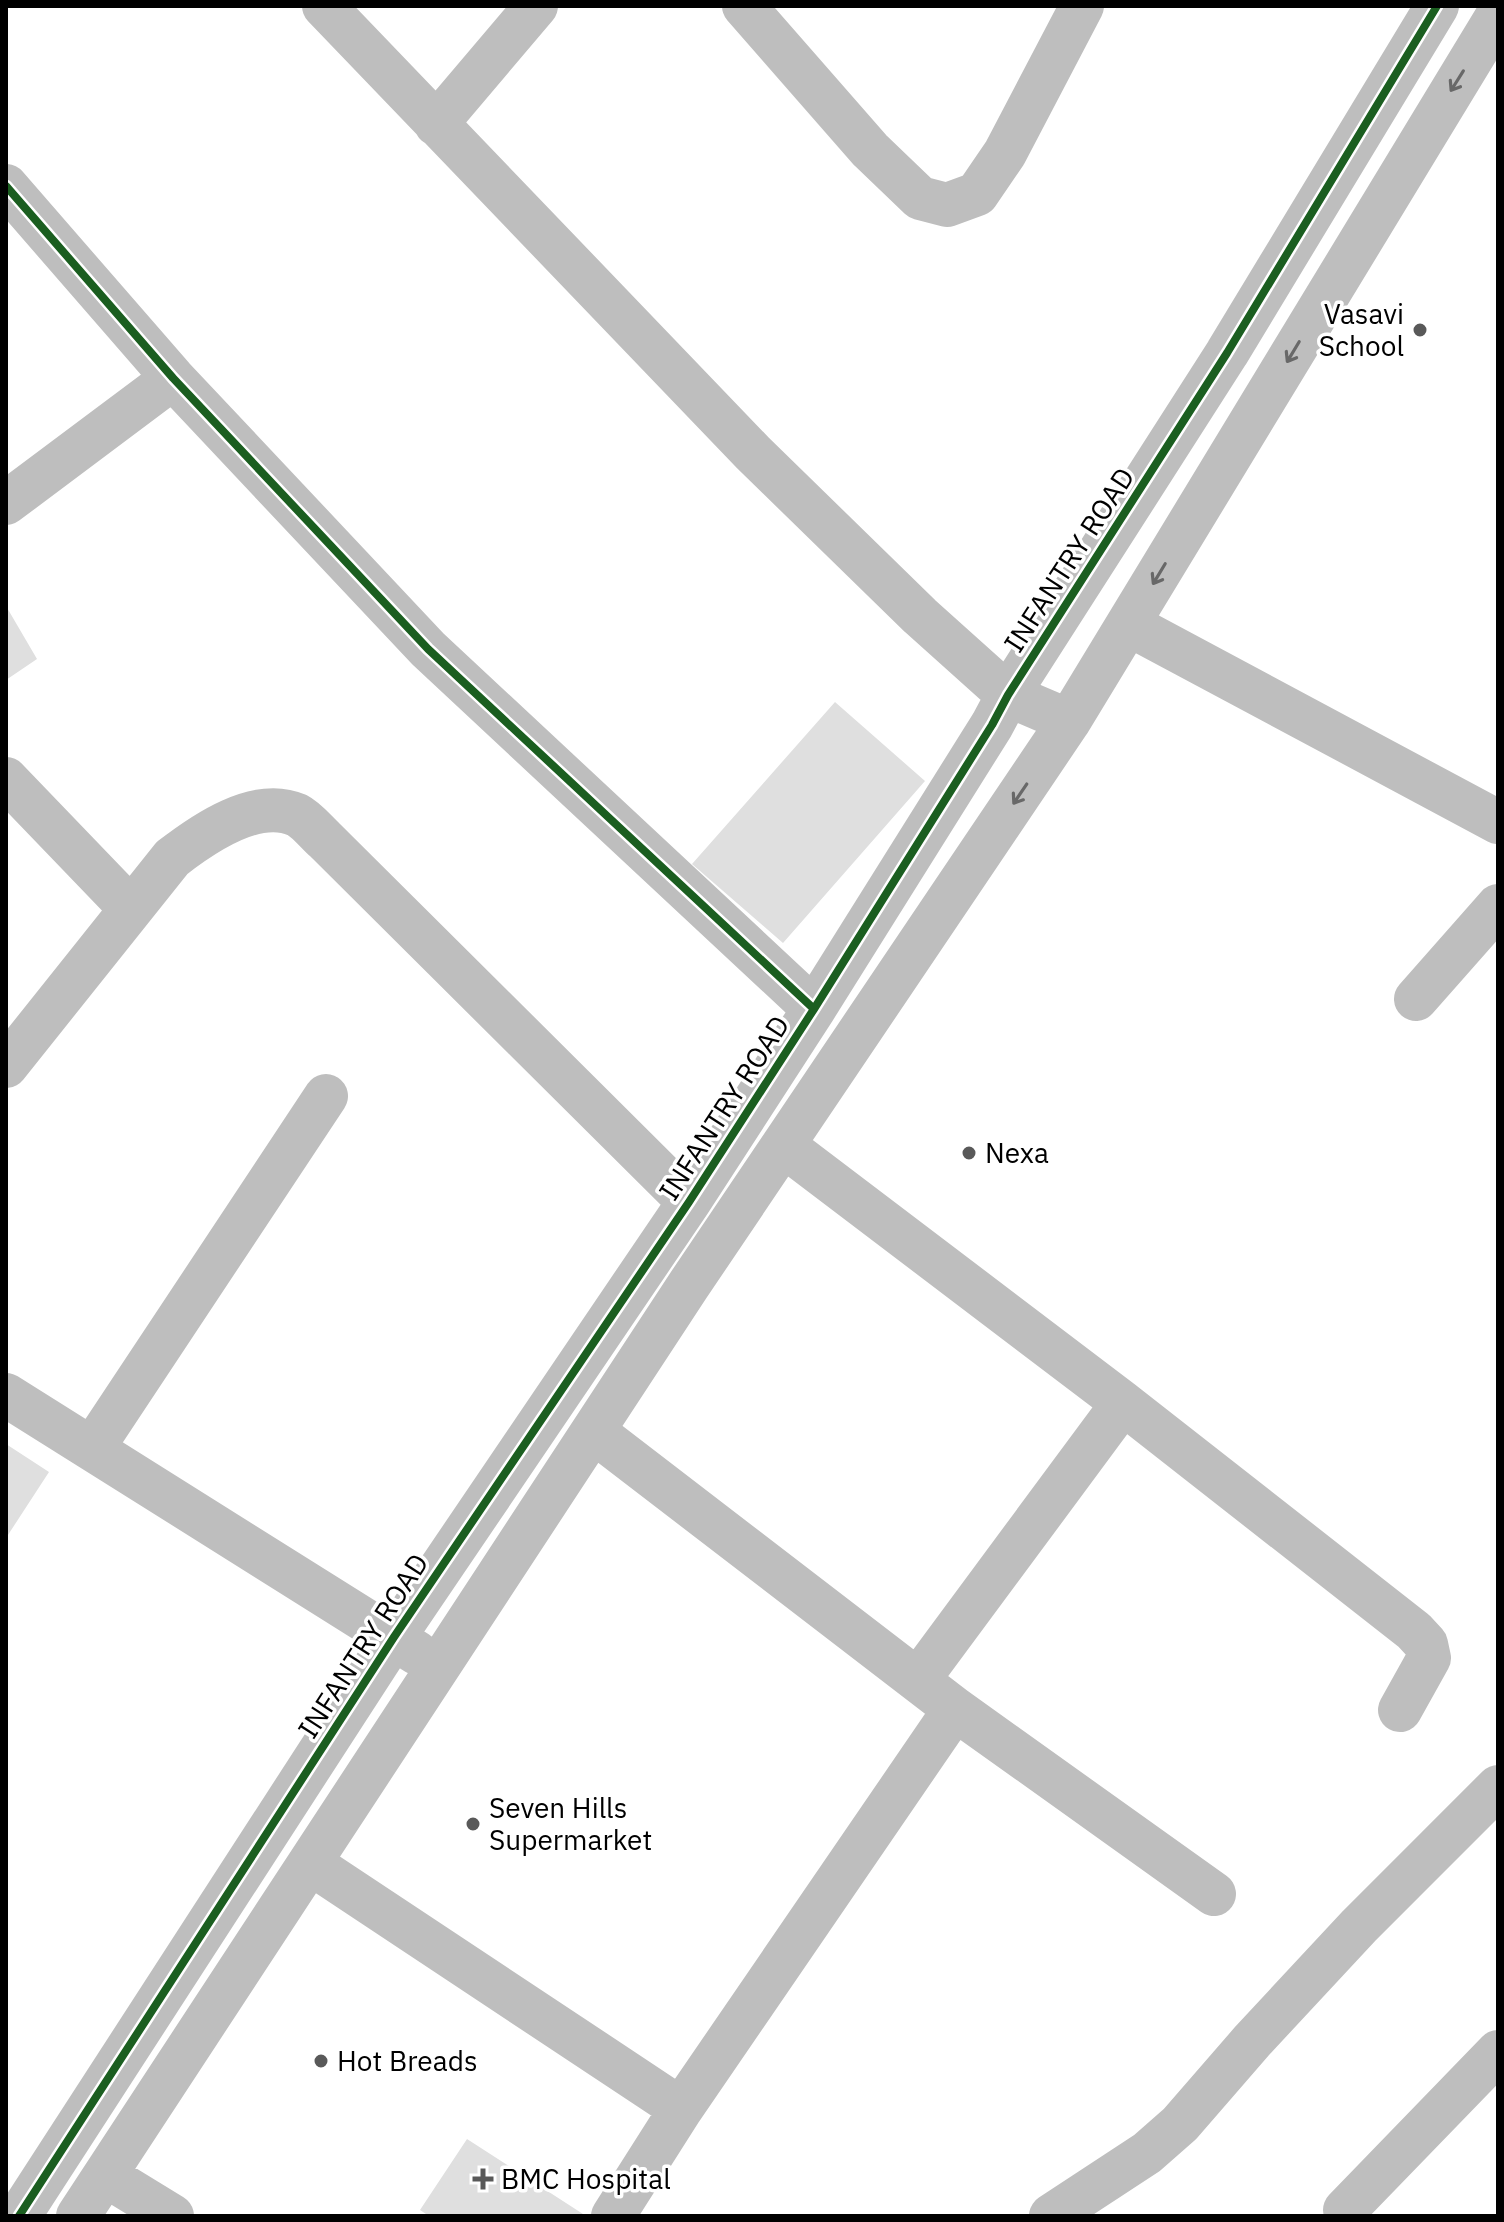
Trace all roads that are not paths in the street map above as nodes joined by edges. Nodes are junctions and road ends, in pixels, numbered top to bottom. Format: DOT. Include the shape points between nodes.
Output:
graph roads {
  1 [pos="324,6"];
  2 [pos="536,6"];
  3 [pos="744,6"];
  4 [pos="1082,6"];
  5 [pos="1437,6"];
  6 [pos="1498,15"];
  7 [pos="436,124"];
  8 [pos="6,186"];
  9 [pos="173,378"];
  10 [pos="6,503"];
  11 [pos="1128,624"];
  12 [pos="1008,695"];
  13 [pos="1069,721"];
  14 [pos="6,779"];
  15 [pos="1498,822"];
  16 [pos="1498,906"];
  17 [pos="131,909"];
  18 [pos="1416,999"];
  19 [pos="814,1009"];
  20 [pos="9,1055"];
  21 [pos="326,1096"];
  22 [pos="783,1145"];
  23 [pos="689,1202"];
  24 [pos="6,1395"];
  25 [pos="1123,1403"];
  26 [pos="593,1431"];
  27 [pos="92,1449"];
  28 [pos="394,1637"];
  29 [pos="438,1668"];
  30 [pos="918,1680"];
  31 [pos="955,1709"];
  32 [pos="1400,1710"];
  33 [pos="1498,1787"];
  34 [pos="310,1863"];
  35 [pos="1214,1894"];
  36 [pos="1498,2052"];
  37 [pos="681,2109"];
  38 [pos="105,2175"];
  39 [pos="1345,2210"];
  40 [pos="19,2216"];
  41 [pos="78,2216"];
  42 [pos="172,2216"];
  43 [pos="613,2216"];
  44 [pos="1051,2216"];
  1 -- 7 [label="street"];
  2 -- 7 [label="street"];
  3 -- 4 [label="street" via="870,150 920,198 947,205 977,194 1005,153"];
  5 -- 12 [label="street, INFANTRY ROAD" via="1227,353"];
  6 -- 11 [label="street, one-way"];
  7 -- 12 [label="street" via="753,453"];
  8 -- 9 [label="street"];
  9 -- 10 [label="street"];
  9 -- 19 [label="street" via="428,649"];
  11 -- 13 [label="street"];
  11 -- 15 [label="street"];
  12 -- 13 [label="street"];
  12 -- 19 [label="street, INFANTRY ROAD"];
  13 -- 22 [label="street, one-way"];
  14 -- 17 [label="street"];
  16 -- 18 [label="street"];
  17 -- 20 [label="street"];
  17 -- 23 [label="street" via="172,858 202,835 268,810 297,815"];
  19 -- 23 [label="street, INFANTRY ROAD"];
  21 -- 27 [label="street"];
  22 -- 25 [label="street"];
  22 -- 26 [label="street"];
  23 -- 28 [label="street, INFANTRY ROAD"];
  24 -- 27 [label="street"];
  25 -- 30 [label="street"];
  25 -- 32 [label="street" via="1426,1644 1429,1658"];
  26 -- 29 [label="street"];
  26 -- 30 [label="street"];
  27 -- 28 [label="street"];
  28 -- 29 [label="street"];
  28 -- 40 [label="street, INFANTRY ROAD"];
  29 -- 34 [label="street"];
  30 -- 31 [label="street"];
  31 -- 35 [label="street"];
  31 -- 37 [label="street"];
  33 -- 44 [label="street" via="1359,1926 1180,2124 1147,2153"];
  34 -- 37 [label="street"];
  34 -- 38 [label="street"];
  36 -- 39 [label="street"];
  37 -- 43 [label="street"];
  38 -- 41 [label="street"];
  38 -- 42 [label="street"];
}
